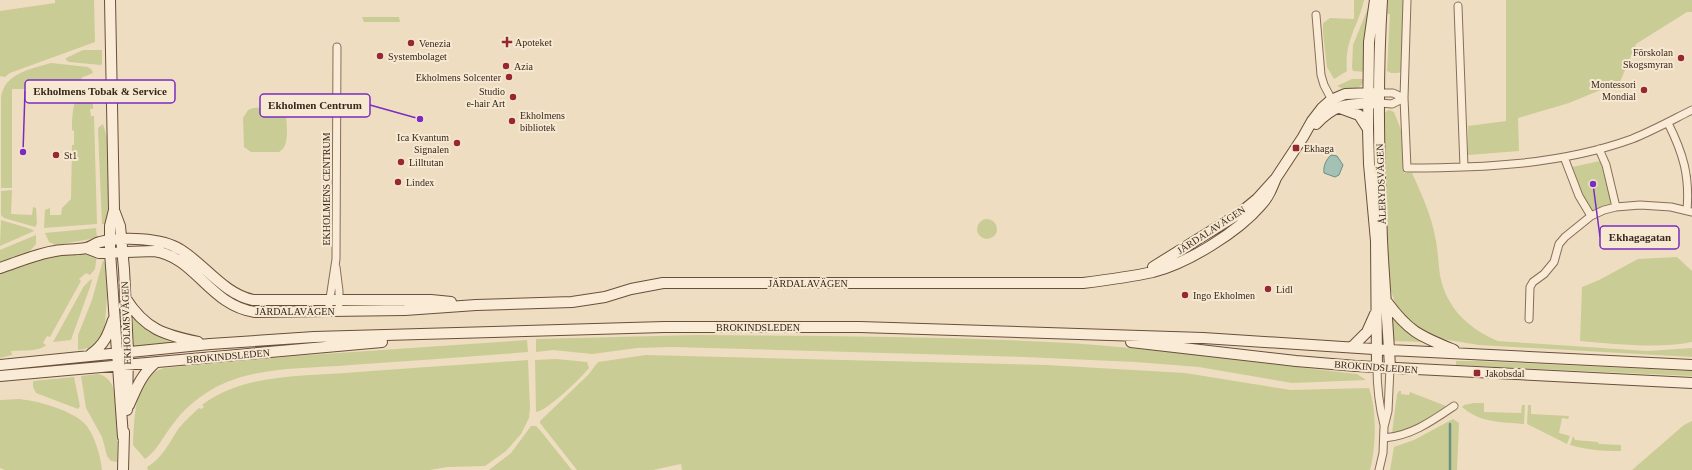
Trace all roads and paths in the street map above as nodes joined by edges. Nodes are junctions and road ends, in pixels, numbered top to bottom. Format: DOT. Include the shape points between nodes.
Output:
graph roads {
  1 [pos="110,0"];
  2 [pos="1375,0"];
  3 [pos="1382,0"];
  4 [pos="1407,0"];
  5 [pos="1458,6"];
  6 [pos="1316,15"];
  7 [pos="337,47"];
  8 [pos="1369,98"];
  9 [pos="1380,98"];
  10 [pos="1404,98"];
  11 [pos="1334,104"];
  12 [pos="1692,110"];
  13 [pos="1668,123"];
  14 [pos="1368,129"];
  15 [pos="1599,149"];
  16 [pos="1564,157"];
  17 [pos="1464,166"];
  18 [pos="1616,207"];
  19 [pos="114,210"];
  20 [pos="1689,211"];
  21 [pos="1591,216"];
  22 [pos="121,240"];
  23 [pos="110,241"];
  24 [pos="86,248"];
  25 [pos="110,252"];
  26 [pos="122,252"];
  27 [pos="0,268"];
  28 [pos="125,298"];
  29 [pos="335,300"];
  30 [pos="1387,302"];
  31 [pos="476,305"];
  32 [pos="1377,310"];
  33 [pos="334,311"];
  34 [pos="115,316"];
  35 [pos="1529,319"];
  36 [pos="456,334"];
  37 [pos="1061,334"];
  38 [pos="210,344"];
  39 [pos="1352,347"];
  40 [pos="1378,349"];
  41 [pos="1389,350"];
  42 [pos="128,351"];
  43 [pos="117,352"];
  44 [pos="1461,353"];
  45 [pos="89,355"];
  46 [pos="155,363"];
  47 [pos="0,365"];
  48 [pos="1692,365"];
  49 [pos="123,366"];
  50 [pos="1378,367"];
  51 [pos="1390,368"];
  52 [pos="0,376"];
  53 [pos="1692,383"];
  54 [pos="1454,406"];
  55 [pos="127,411"];
  56 [pos="1384,427"];
  57 [pos="123,437"];
  58 [pos="1384,438"];
  59 [pos="123,470"];
  60 [pos="1379,470"];
  1 -- 19 [label="main road, EKHOLMSVÄGEN"];
  2 -- 8 [label="main road, ÅLERYDSVÄGEN" via="1369,42"];
  3 -- 9 [label="main road, ÅLERYDSVÄGEN"];
  4 -- 10 [label="street"];
  5 -- 17 [label="street"];
  6 -- 11 [label="street" via="1321,75"];
  7 -- 29 [label="street, EKHOLMENS CENTRUM"];
  8 -- 9 [label="main road, JÄRDALAVÄGEN"];
  8 -- 11 [label="main road, JÄRDALAVÄGEN" via="1346,105"];
  8 -- 14 [label="main road, ÅLERYDSVÄGEN"];
  9 -- 10 [label="street" via="1393,93"];
  9 -- 10 [label="street" via="1392,104"];
  9 -- 30 [label="main road, ÅLERYDSVÄGEN" via="1382,242"];
  10 -- 17 [label="street" via="1407,168"];
  11 -- 14 [label="main road" via="1359,115"];
  11 -- 31 [label="main road, JÄRDALAVÄGEN" via="1303,137 1276,178 1257,199 1172,256 1141,273 1083,283 663,283 572,302"];
  12 -- 13 [label="street"];
  13 -- 15 [label="street" via="1632,139"];
  13 -- 20 [label="street" via="1680,146 1686,169"];
  14 -- 32 [label="main road, ÅLERYDSVÄGEN" via="1376,241"];
  15 -- 16 [label="street"];
  15 -- 18 [label="street" via="1606,165"];
  16 -- 17 [label="street" via="1516,164"];
  16 -- 21 [label="street" via="1579,196"];
  18 -- 20 [label="street" via="1640,204"];
  18 -- 21 [label="street"];
  19 -- 22 [label="main road, EKHOLMSVÄGEN" via="120,226"];
  19 -- 23 [label="main road, EKHOLMSVÄGEN"];
  21 -- 35 [label="street" via="1565,237 1559,244 1554,262 1533,282 1530,287"];
  22 -- 23 [label="main road, JÄRDALAVÄGEN"];
  22 -- 26 [label="main road, EKHOLMSVÄGEN"];
  22 -- 29 [label="main road, JÄRDALAVÄGEN" via="158,241 175,246 233,292 246,298"];
  23 -- 24 [label="main road, JÄRDALAVÄGEN" via="99,242"];
  23 -- 25 [label="main road, EKHOLMSVÄGEN"];
  24 -- 25 [label="main road, JÄRDALAVÄGEN" via="100,253"];
  24 -- 27 [label="main road, JÄRDALAVÄGEN" via="69,248 44,253"];
  25 -- 26 [label="main road, JÄRDALAVÄGEN"];
  25 -- 34 [label="main road, EKHOLMSVÄGEN"];
  26 -- 28 [label="main road, EKHOLMSVÄGEN"];
  26 -- 33 [label="main road, JÄRDALAVÄGEN" via="154,251 168,254 184,264 224,300 242,310"];
  28 -- 38 [label="main road" via="140,318 156,330"];
  28 -- 42 [label="main road, EKHOLMSVÄGEN"];
  29 -- 31 [label="main road, JÄRDALAVÄGEN" via="431,300"];
  29 -- 33 [label="street, EKHOLMENS CENTRUM"];
  30 -- 41 [label="main road, ÅLERYDSVÄGEN"];
  30 -- 44 [label="main road" via="1412,331"];
  31 -- 33 [label="main road, JÄRDALAVÄGEN" via="431,309"];
  32 -- 39 [label="main road" via="1367,332"];
  32 -- 40 [label="main road, ÅLERYDSVÄGEN"];
  34 -- 43 [label="main road, EKHOLMSVÄGEN"];
  34 -- 45 [label="main road" via="106,339"];
  36 -- 37 [label="main road, BROKINDSLEDEN" via="664,327 860,327"];
  36 -- 38 [label="main road, BROKINDSLEDEN" via="314,337"];
  36 -- 46 [label="main road, BROKINDSLEDEN"];
  37 -- 39 [label="main road, BROKINDSLEDEN" via="1203,338"];
  37 -- 50 [label="main road, BROKINDSLEDEN" via="1296,361"];
  38 -- 42 [label="main road, BROKINDSLEDEN"];
  39 -- 40 [label="main road, BROKINDSLEDEN"];
  40 -- 41 [label="main road, BROKINDSLEDEN"];
  40 -- 50 [label="main road, ÅLERYDSVÄGEN"];
  41 -- 44 [label="main road, BROKINDSLEDEN"];
  41 -- 51 [label="main road, ÅLERYDSVÄGEN"];
  42 -- 43 [label="main road, BROKINDSLEDEN"];
  42 -- 49 [label="main road, EKHOLMSVÄGEN"];
  43 -- 45 [label="main road, BROKINDSLEDEN"];
  43 -- 49 [label="main road, EKHOLMSVÄGEN"];
  44 -- 48 [label="main road, BROKINDSLEDEN"];
  45 -- 47 [label="main road, BROKINDSLEDEN"];
  46 -- 49 [label="main road, BROKINDSLEDEN"];
  46 -- 55 [label="main road" via="139,380"];
  49 -- 52 [label="main road, BROKINDSLEDEN"];
  49 -- 55 [label="main road, EKHOLMSVÄGEN"];
  49 -- 57 [label="main road, EKHOLMSVÄGEN"];
  50 -- 51 [label="main road, BROKINDSLEDEN"];
  50 -- 56 [label="street" via="1377,384"];
  51 -- 53 [label="main road, BROKINDSLEDEN"];
  51 -- 56 [label="street" via="1388,411"];
  54 -- 58 [label="street" via="1422,427"];
  55 -- 57 [label="main road, EKHOLMSVÄGEN"];
  56 -- 58 [label="street"];
  57 -- 59 [label="main road, EKHOLMSVÄGEN"];
  58 -- 60 [label="street"];
}
